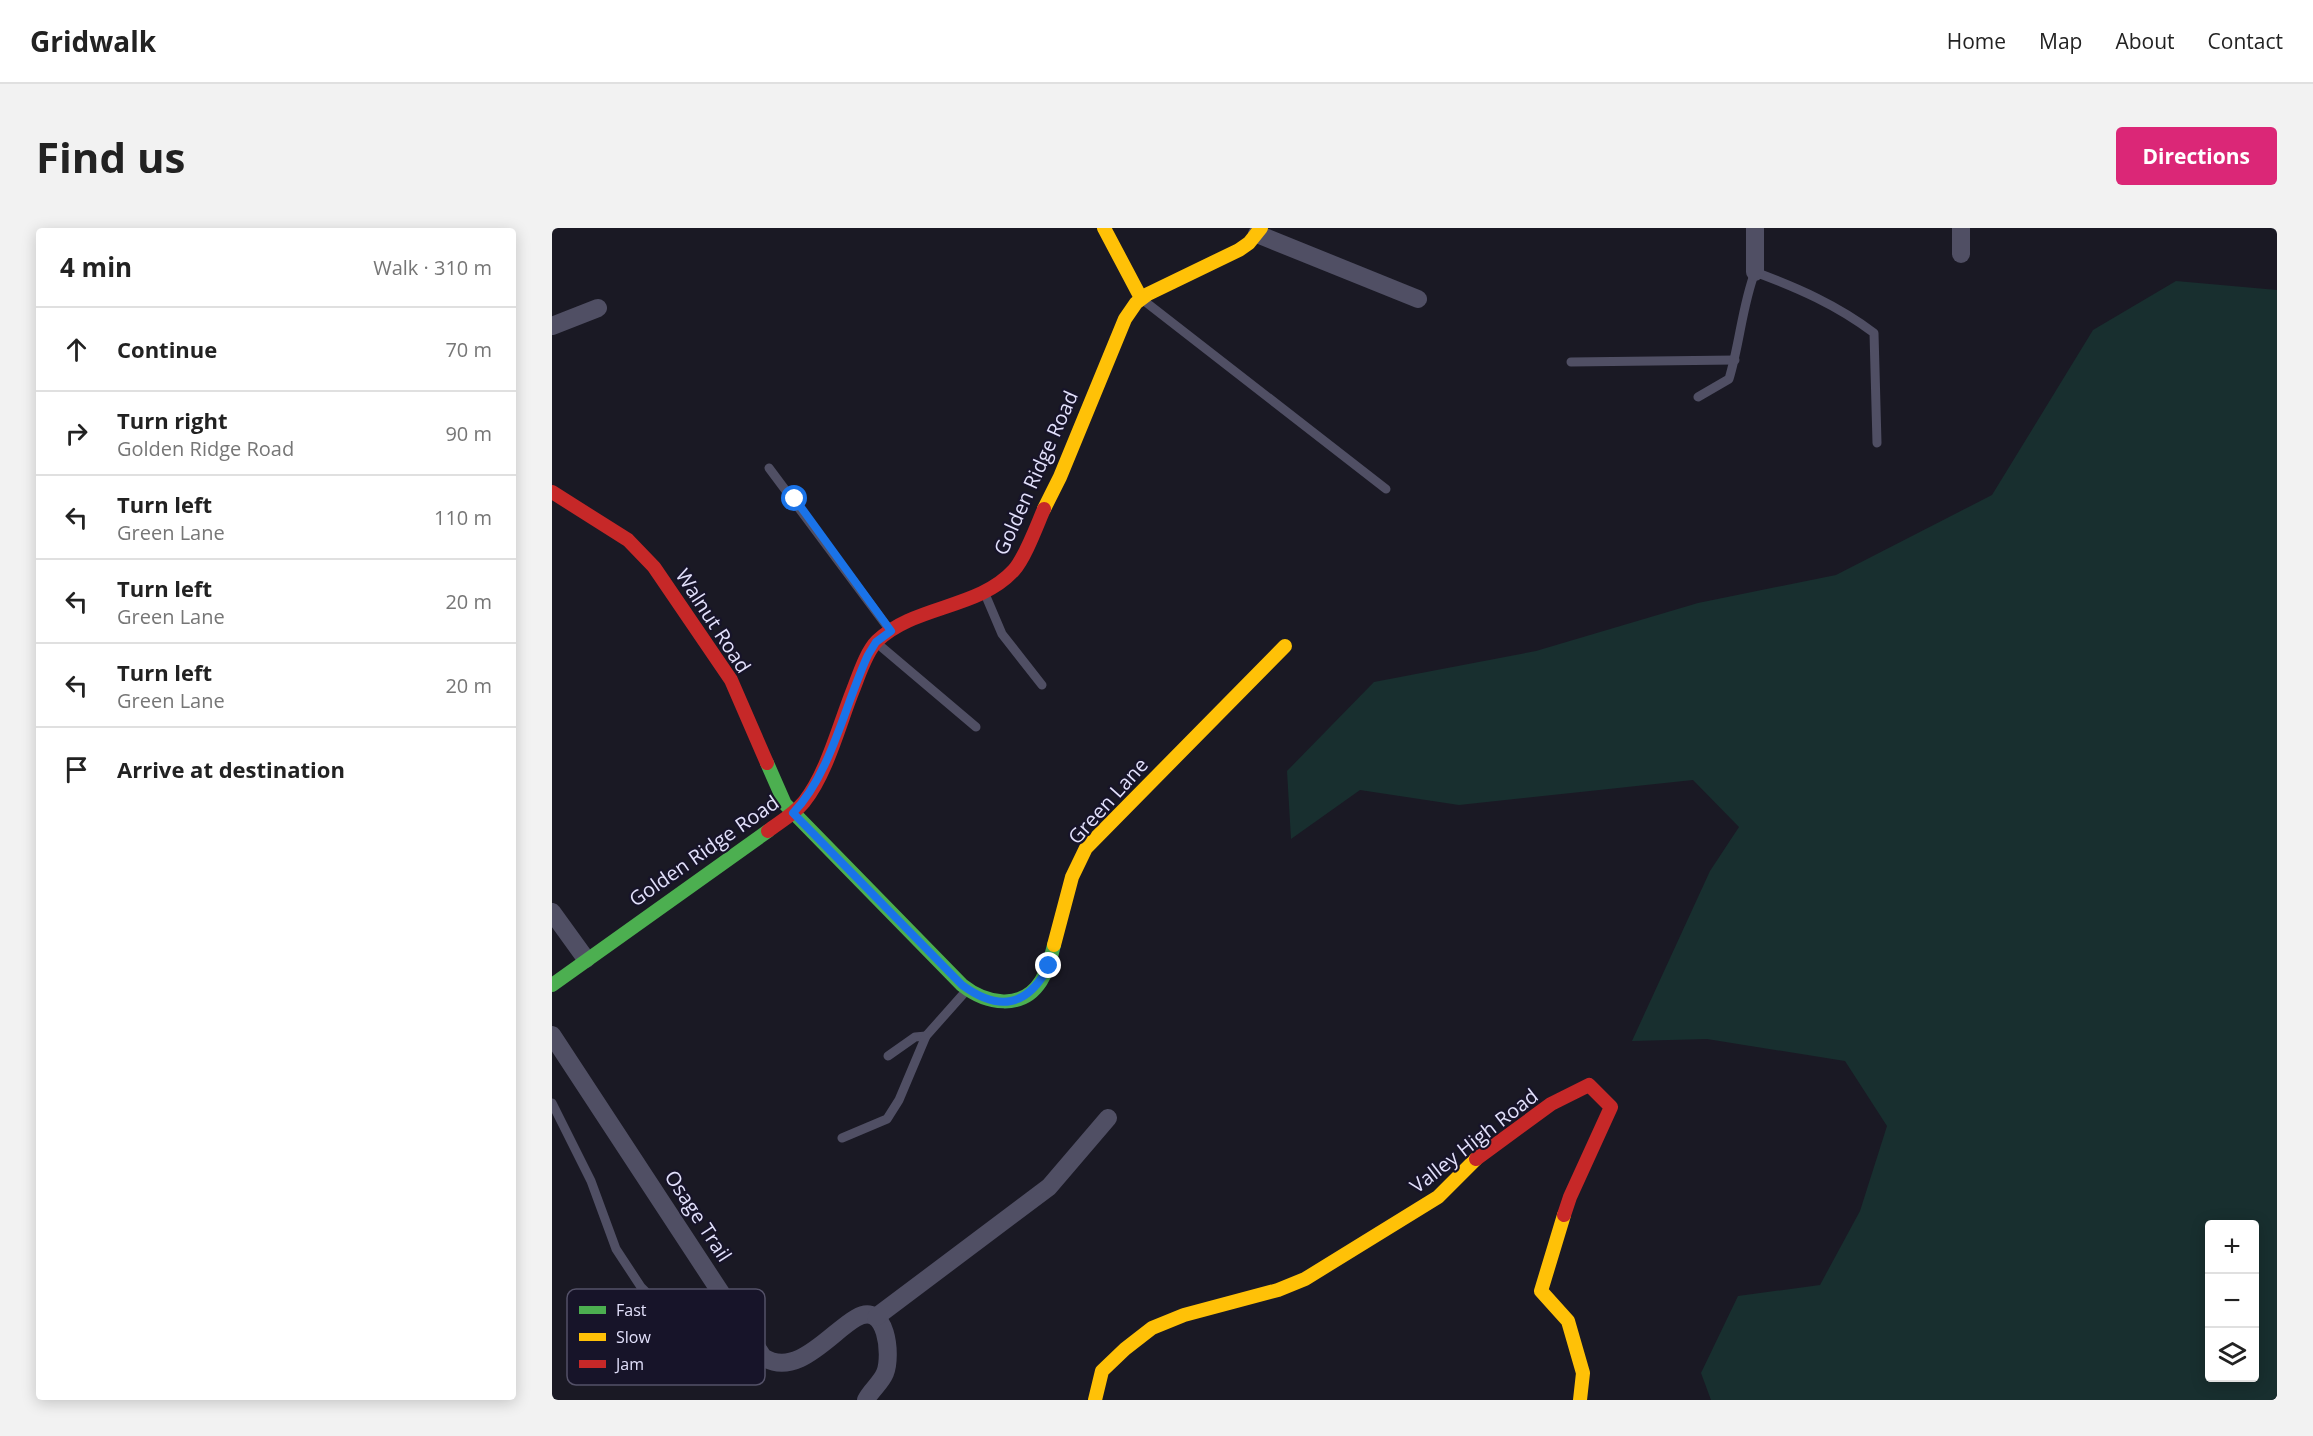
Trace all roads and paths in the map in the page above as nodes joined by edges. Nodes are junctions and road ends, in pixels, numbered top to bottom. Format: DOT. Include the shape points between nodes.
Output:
graph roads {
  1 [pos="1104,228"];
  2 [pos="1755,228"];
  3 [pos="1961,228"];
  4 [pos="1259,231"];
  5 [pos="1961,254"];
  6 [pos="1755,272"];
  7 [pos="1141,298"];
  8 [pos="1419,299"];
  9 [pos="598,308"];
  10 [pos="552,326"];
  11 [pos="1735,360"];
  12 [pos="1571,362"];
  13 [pos="1698,397"];
  14 [pos="1876,443"];
  15 [pos="769,468"];
  16 [pos="1386,489"];
  17 [pos="552,492"];
  18 [pos="984,592"];
  19 [pos="891,631"];
  20 [pos="876,642"];
  21 [pos="1285,646"];
  22 [pos="1042,685"];
  23 [pos="976,727"];
  24 [pos="793,813"];
  25 [pos="552,912"];
  26 [pos="586,959"];
  27 [pos="552,985"];
  28 [pos="968,990"];
  29 [pos="552,1035"];
  30 [pos="926,1036"];
  31 [pos="888,1056"];
  32 [pos="552,1102"];
  33 [pos="1108,1118"];
  34 [pos="842,1138"];
  35 [pos="642,1289"];
  36 [pos="719,1289"];
  37 [pos="876,1317"];
  38 [pos="765,1357"];
  39 [pos="866,1400"];
  40 [pos="1095,1400"];
  41 [pos="1580,1400"];
  1 -- 7 [label="street"];
  2 -- 6 [label="street"];
  3 -- 5 [label="street"];
  4 -- 7 [label="street, Golden Ridge Road" via="1239,250"];
  4 -- 8 [label="street"];
  6 -- 11 [label="lane"];
  6 -- 14 [label="lane" via="1803,289 1874,333"];
  7 -- 16 [label="lane"];
  7 -- 18 [label="street, Golden Ridge Road" via="1125,319 1023,557 1008,577"];
  9 -- 10 [label="street"];
  11 -- 12 [label="lane"];
  11 -- 13 [label="lane" via="1729,379"];
  15 -- 19 [label="lane"];
  17 -- 24 [label="street, Walnut Road" via="628,540 654,567 731,680 776,788"];
  18 -- 19 [label="street, Golden Ridge Road"];
  18 -- 22 [label="lane" via="1002,634"];
  19 -- 20 [label="street, Golden Ridge Road"];
  20 -- 23 [label="lane"];
  20 -- 24 [label="street, Golden Ridge Road" via="860,672 822,770"];
  21 -- 28 [label="street, Green Lane" via="1086,848 1072,877 1049,966 1040,983 1026,996 1001,1003"];
  24 -- 26 [label="street, Golden Ridge Road"];
  24 -- 28 [label="street, Green Lane"];
  25 -- 26 [label="street"];
  26 -- 27 [label="street, Golden Ridge Road"];
  28 -- 30 [label="lane"];
  29 -- 36 [label="street, Osage Trail"];
  30 -- 31 [label="lane" via="915,1037"];
  30 -- 34 [label="lane" via="887,1119"];
  32 -- 35 [label="lane" via="591,1181 616,1250"];
  33 -- 37 [label="street" via="1048,1187"];
  37 -- 38 [label="street, Osage Trail" via="857,1317 802,1358 778,1362"];
  37 -- 39 [label="street" via="882,1324 888,1351 885,1373"];
  40 -- 41 [label="street, Valley High Road" via="1102,1371 1152,1328 1305,1279 1438,1197 1489,1149 1551,1104 1589,1085 1611,1107 1570,1197 1541,1291 1569,1321 1583,1373"];
}
